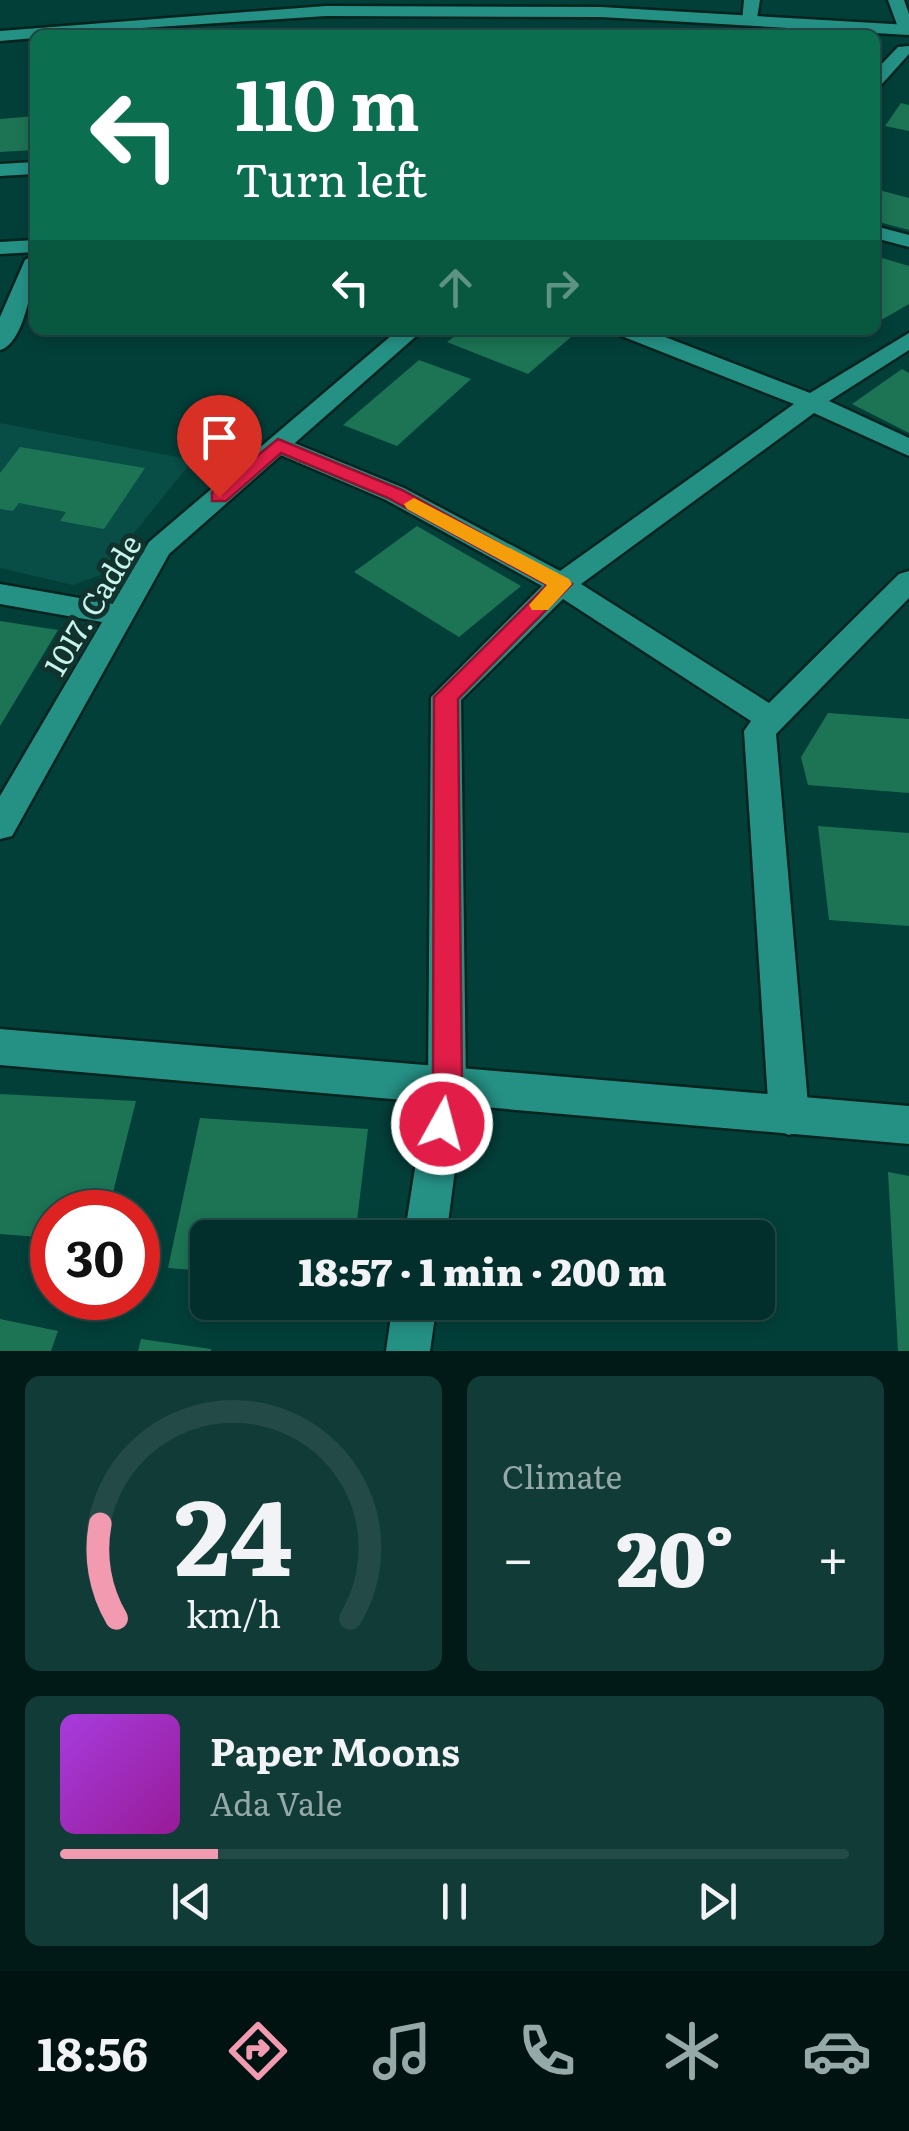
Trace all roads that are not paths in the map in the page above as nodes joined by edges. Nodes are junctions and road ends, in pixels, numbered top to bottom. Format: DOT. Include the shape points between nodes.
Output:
graph roads {
  1 [pos="752,0"];
  2 [pos="896,0"];
  3 [pos="327,6"];
  4 [pos="605,6"];
  5 [pos="750,20"];
  6 [pos="65,30"];
  7 [pos="272,30"];
  8 [pos="571,30"];
  9 [pos="590,30"];
  10 [pos="908,30"];
  11 [pos="30,33"];
  12 [pos="0,36"];
  13 [pos="30,48"];
  14 [pos="880,48"];
  15 [pos="907,50"];
  16 [pos="0,52"];
  17 [pos="880,76"];
  18 [pos="30,168"];
  19 [pos="0,170"];
  20 [pos="880,233"];
  21 [pos="909,241"];
  22 [pos="30,246"];
  23 [pos="0,248"];
  24 [pos="30,272"];
  25 [pos="406,335"];
  26 [pos="640,335"];
  27 [pos="909,340"];
  28 [pos="0,343"];
  29 [pos="812,403"];
  30 [pos="278,445"];
  31 [pos="909,448"];
  32 [pos="909,581"];
  33 [pos="561,584"];
  34 [pos="0,594"];
  35 [pos="119,615"];
  36 [pos="771,719"];
  37 [pos="0,826"];
  38 [pos="0,1047"];
  39 [pos="448,1086"];
  40 [pos="789,1116"];
  41 [pos="909,1125"];
  42 [pos="427,1220"];
  43 [pos="412,1320"];
  44 [pos="408,1351"];
  1 -- 5 [label="street"];
  2 -- 10 [label="street"];
  3 -- 4 [label="street"];
  3 -- 6 [label="street"];
  4 -- 5 [label="street"];
  4 -- 8 [label="street"];
  5 -- 10 [label="street"];
  7 -- 8 [label="street"];
  8 -- 9 [label="street"];
  11 -- 12 [label="street"];
  13 -- 16 [label="street"];
  14 -- 15 [label="street"];
  15 -- 17 [label="street"];
  18 -- 19 [label="street"];
  20 -- 21 [label="street"];
  22 -- 23 [label="street"];
  24 -- 28 [label="street"];
  25 -- 30 [label="street, 1017. Cadde"];
  26 -- 29 [label="street"];
  27 -- 29 [label="street"];
  29 -- 31 [label="street"];
  29 -- 33 [label="street"];
  30 -- 33 [label="street" via="395,494"];
  30 -- 35 [label="street, 1017. Cadde" via="159,548"];
  32 -- 36 [label="street"];
  33 -- 36 [label="street"];
  33 -- 39 [label="street" via="446,697"];
  34 -- 35 [label="street"];
  35 -- 37 [label="street, 1017. Cadde"];
  36 -- 40 [label="street" via="760,731"];
  38 -- 39 [label="street"];
  39 -- 40 [label="street"];
  39 -- 42 [label="street"];
  40 -- 41 [label="street"];
  43 -- 44 [label="street"];
}
